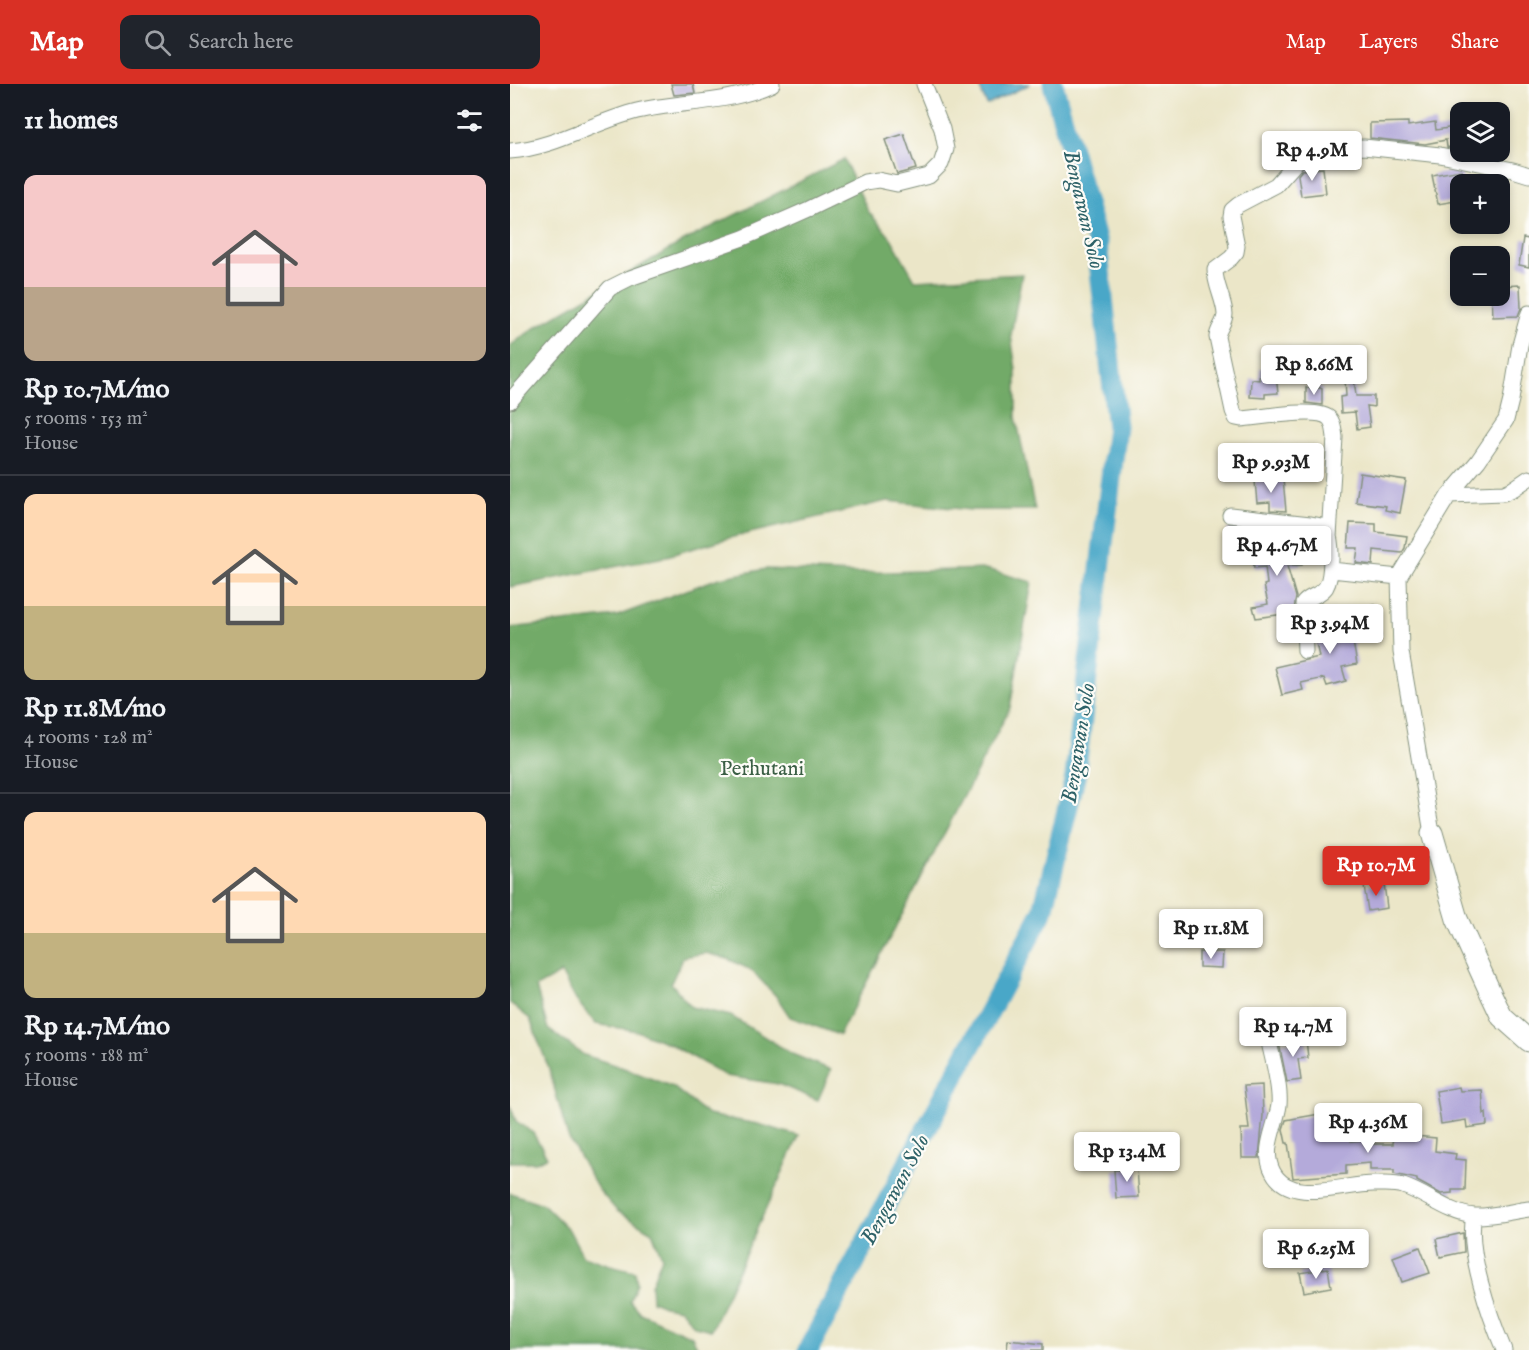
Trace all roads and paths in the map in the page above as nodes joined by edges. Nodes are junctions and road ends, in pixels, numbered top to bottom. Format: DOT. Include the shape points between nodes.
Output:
graph roads {
  1 [pos="772,84"];
  2 [pos="924,84"];
  3 [pos="510,151"];
  4 [pos="1529,175"];
  5 [pos="1528,316"];
  6 [pos="510,400"];
  7 [pos="1529,478"];
  8 [pos="1449,495"];
  9 [pos="1230,515"];
  10 [pos="1329,537"];
  11 [pos="1331,570"];
  12 [pos="1399,577"];
  13 [pos="1305,651"];
  14 [pos="1432,832"];
  15 [pos="1267,1033"];
  16 [pos="1529,1041"];
  17 [pos="1529,1209"];
  18 [pos="1474,1216"];
  19 [pos="1503,1350"];
  1 -- 3 [label="street" via="731,96 638,111 544,146"];
  2 -- 6 [label="street" via="946,149 941,164 929,176 897,184 865,182 743,238 610,288"];
  4 -- 10 [label="street" via="1440,155 1340,148 1299,159 1276,185 1232,210 1236,252 1215,270 1225,311 1217,337 1233,411 1241,419 1302,413 1329,417 1335,437"];
  5 -- 8 [label="street" via="1506,420"];
  7 -- 8 [label="street" via="1504,493"];
  8 -- 12 [label="street"];
  9 -- 10 [label="street" via="1322,526"];
  10 -- 11 [label="street"];
  11 -- 12 [label="street"];
  11 -- 13 [label="street" via="1322,592 1303,604"];
  12 -- 14 [label="street" via="1401,652"];
  14 -- 16 [label="main road" via="1456,919 1503,1017"];
  15 -- 18 [label="street" via="1279,1106 1268,1151 1269,1163 1280,1181 1306,1191 1359,1184 1402,1185"];
  17 -- 18 [label="street"];
  18 -- 19 [label="street" via="1472,1244"];
}
